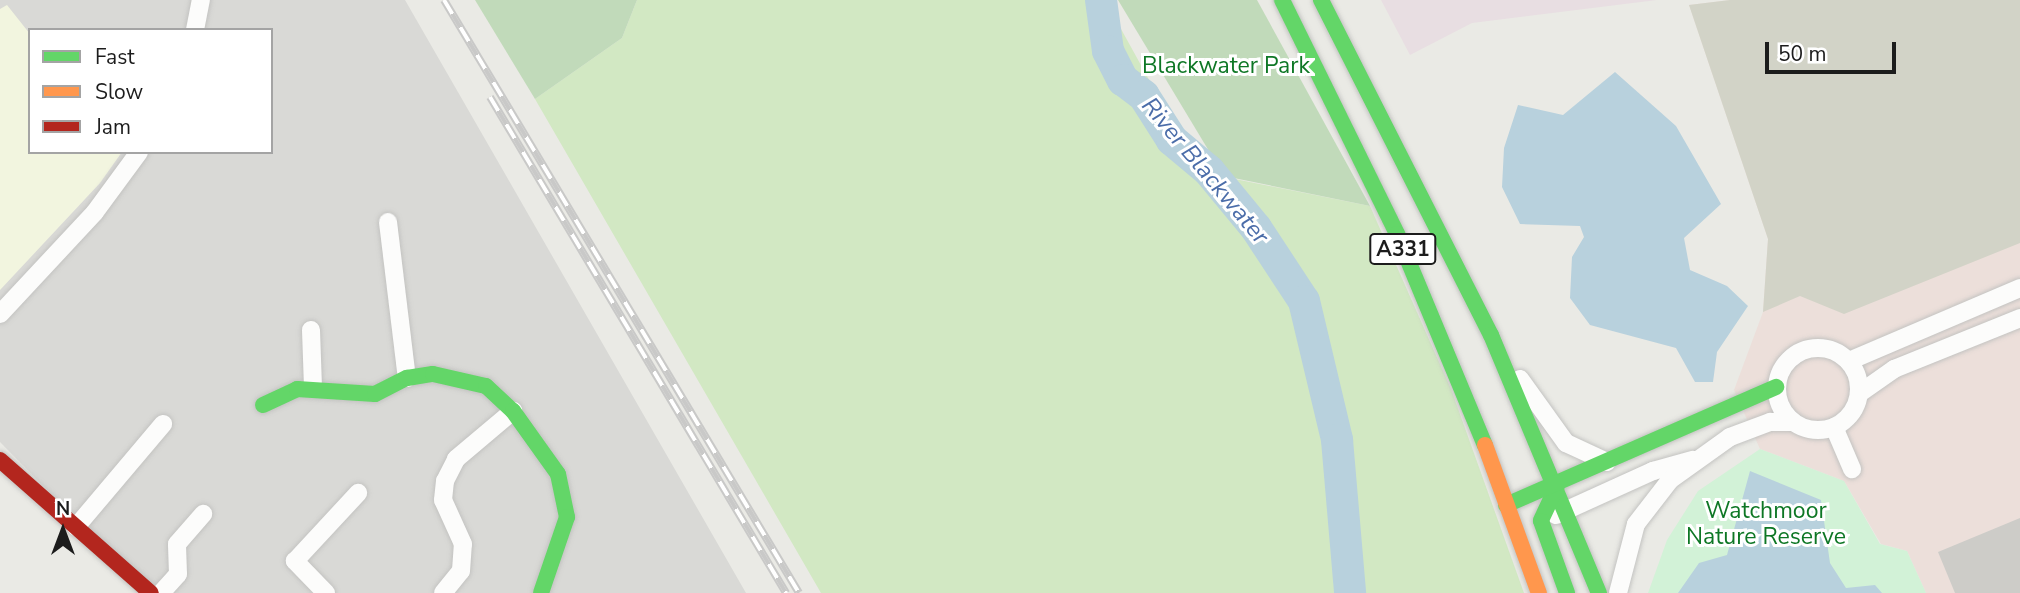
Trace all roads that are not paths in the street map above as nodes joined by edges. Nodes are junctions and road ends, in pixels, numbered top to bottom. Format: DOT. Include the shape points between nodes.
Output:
graph roads {
  1 [pos="201,0"];
  2 [pos="1282,0"];
  3 [pos="1321,0"];
  4 [pos="195,28"];
  5 [pos="138,154"];
  6 [pos="388,222"];
  7 [pos="2020,288"];
  8 [pos="0,314"];
  9 [pos="2020,318"];
  10 [pos="311,330"];
  11 [pos="1491,335"];
  12 [pos="1849,361"];
  13 [pos="407,378"];
  14 [pos="313,386"];
  15 [pos="1776,387"];
  16 [pos="1860,393"];
  17 [pos="263,405"];
  18 [pos="513,411"];
  19 [pos="1793,422"];
  20 [pos="163,424"];
  21 [pos="1834,427"];
  22 [pos="0,460"];
  23 [pos="1696,460"];
  24 [pos="1607,462"];
  25 [pos="1852,469"];
  26 [pos="1557,486"];
  27 [pos="358,493"];
  28 [pos="1506,505"];
  29 [pos="1567,511"];
  30 [pos="203,514"];
  31 [pos="1541,522"];
  32 [pos="76,527"];
  33 [pos="1516,531"];
  34 [pos="151,593"];
  35 [pos="161,593"];
  36 [pos="326,593"];
  37 [pos="443,593"];
  38 [pos="541,593"];
  39 [pos="1539,593"];
  40 [pos="1567,593"];
  41 [pos="1599,593"];
  42 [pos="1618,593"];
  1 -- 4 [label="street"];
  2 -- 28 [label="main road, A331" via="1397,234"];
  3 -- 11 [label="main road, A331"];
  5 -- 8 [label="street" via="95,212"];
  6 -- 13 [label="street"];
  7 -- 12 [label="street"];
  9 -- 16 [label="street" via="1894,369"];
  10 -- 14 [label="street"];
  11 -- 24 [label="street" via="1559,436 1576,451"];
  11 -- 26 [label="main road, A331"];
  12 -- 15 [label="street" via="1825,348 1797,352 1780,372"];
  12 -- 16 [label="street"];
  13 -- 14 [label="main road" via="375,394"];
  13 -- 18 [label="main road" via="433,374 462,378 486,386"];
  14 -- 17 [label="main road"];
  15 -- 19 [label="street" via="1779,404"];
  15 -- 24 [label="main road"];
  16 -- 21 [label="street" via="1850,415"];
  18 -- 37 [label="street" via="456,460 445,481 443,500 463,544 461,570"];
  18 -- 38 [label="main road" via="558,474 567,517"];
  19 -- 21 [label="street" via="1806,429"];
  19 -- 23 [label="street" via="1754,427"];
  20 -- 32 [label="street"];
  21 -- 25 [label="street"];
  22 -- 32 [label="main road"];
  23 -- 29 [label="street" via="1653,471"];
  23 -- 42 [label="street" via="1645,508 1624,557"];
  24 -- 26 [label="main road"];
  26 -- 28 [label="main road"];
  26 -- 29 [label="main road, A331"];
  26 -- 31 [label="main road"];
  27 -- 36 [label="street" via="295,561"];
  28 -- 33 [label="main road, A331"];
  29 -- 31 [label="street"];
  29 -- 41 [label="main road, A331"];
  30 -- 35 [label="street" via="177,544 178,574"];
  31 -- 33 [label="street"];
  31 -- 40 [label="main road"];
  32 -- 34 [label="main road"];
  33 -- 39 [label="main road, A331"];
}
